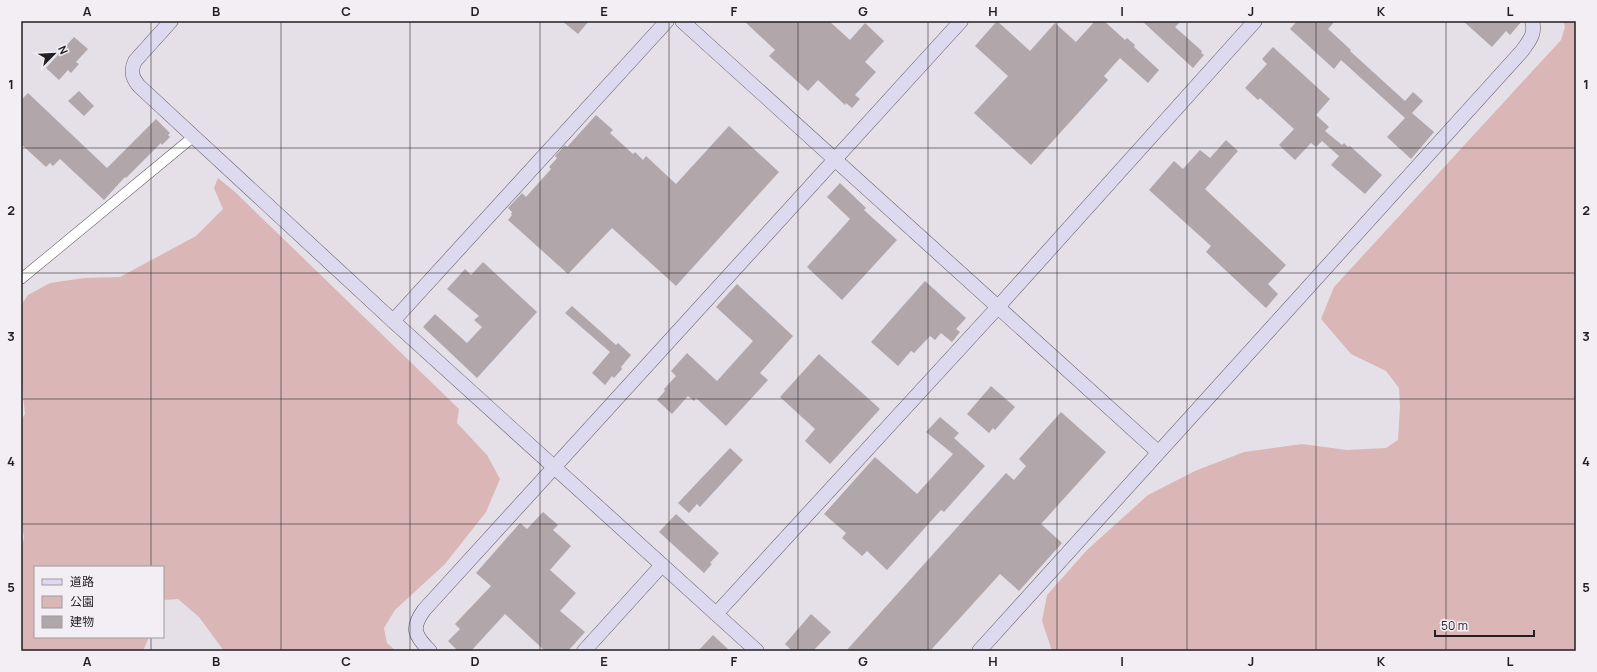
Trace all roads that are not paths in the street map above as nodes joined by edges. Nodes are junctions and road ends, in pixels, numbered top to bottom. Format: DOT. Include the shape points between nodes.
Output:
graph roads {
  1 [pos="171,21"];
  2 [pos="667,21"];
  3 [pos="682,21"];
  4 [pos="961,21"];
  5 [pos="1255,21"];
  6 [pos="1532,21"];
  7 [pos="193,137"];
  8 [pos="836,160"];
  9 [pos="21,279"];
  10 [pos="997,308"];
  11 [pos="393,321"];
  12 [pos="1158,452"];
  13 [pos="553,468"];
  14 [pos="662,565"];
  15 [pos="716,614"];
  16 [pos="430,651"];
  17 [pos="584,651"];
  18 [pos="757,651"];
  19 [pos="979,651"];
  1 -- 7 [label="street" via="135,61 132,76 143,91"];
  2 -- 11 [label="street"];
  3 -- 8 [label="street"];
  4 -- 8 [label="street"];
  5 -- 10 [label="street"];
  6 -- 12 [label="street" via="1532,36 1522,51"];
  7 -- 9 [label="street"];
  7 -- 11 [label="street"];
  8 -- 10 [label="street"];
  8 -- 13 [label="street"];
  10 -- 12 [label="street"];
  10 -- 15 [label="street"];
  11 -- 13 [label="street"];
  12 -- 19 [label="street"];
  13 -- 14 [label="street"];
  13 -- 16 [label="street" via="419,617 416,630"];
  14 -- 15 [label="street"];
  14 -- 17 [label="street"];
  15 -- 18 [label="street"];
}
